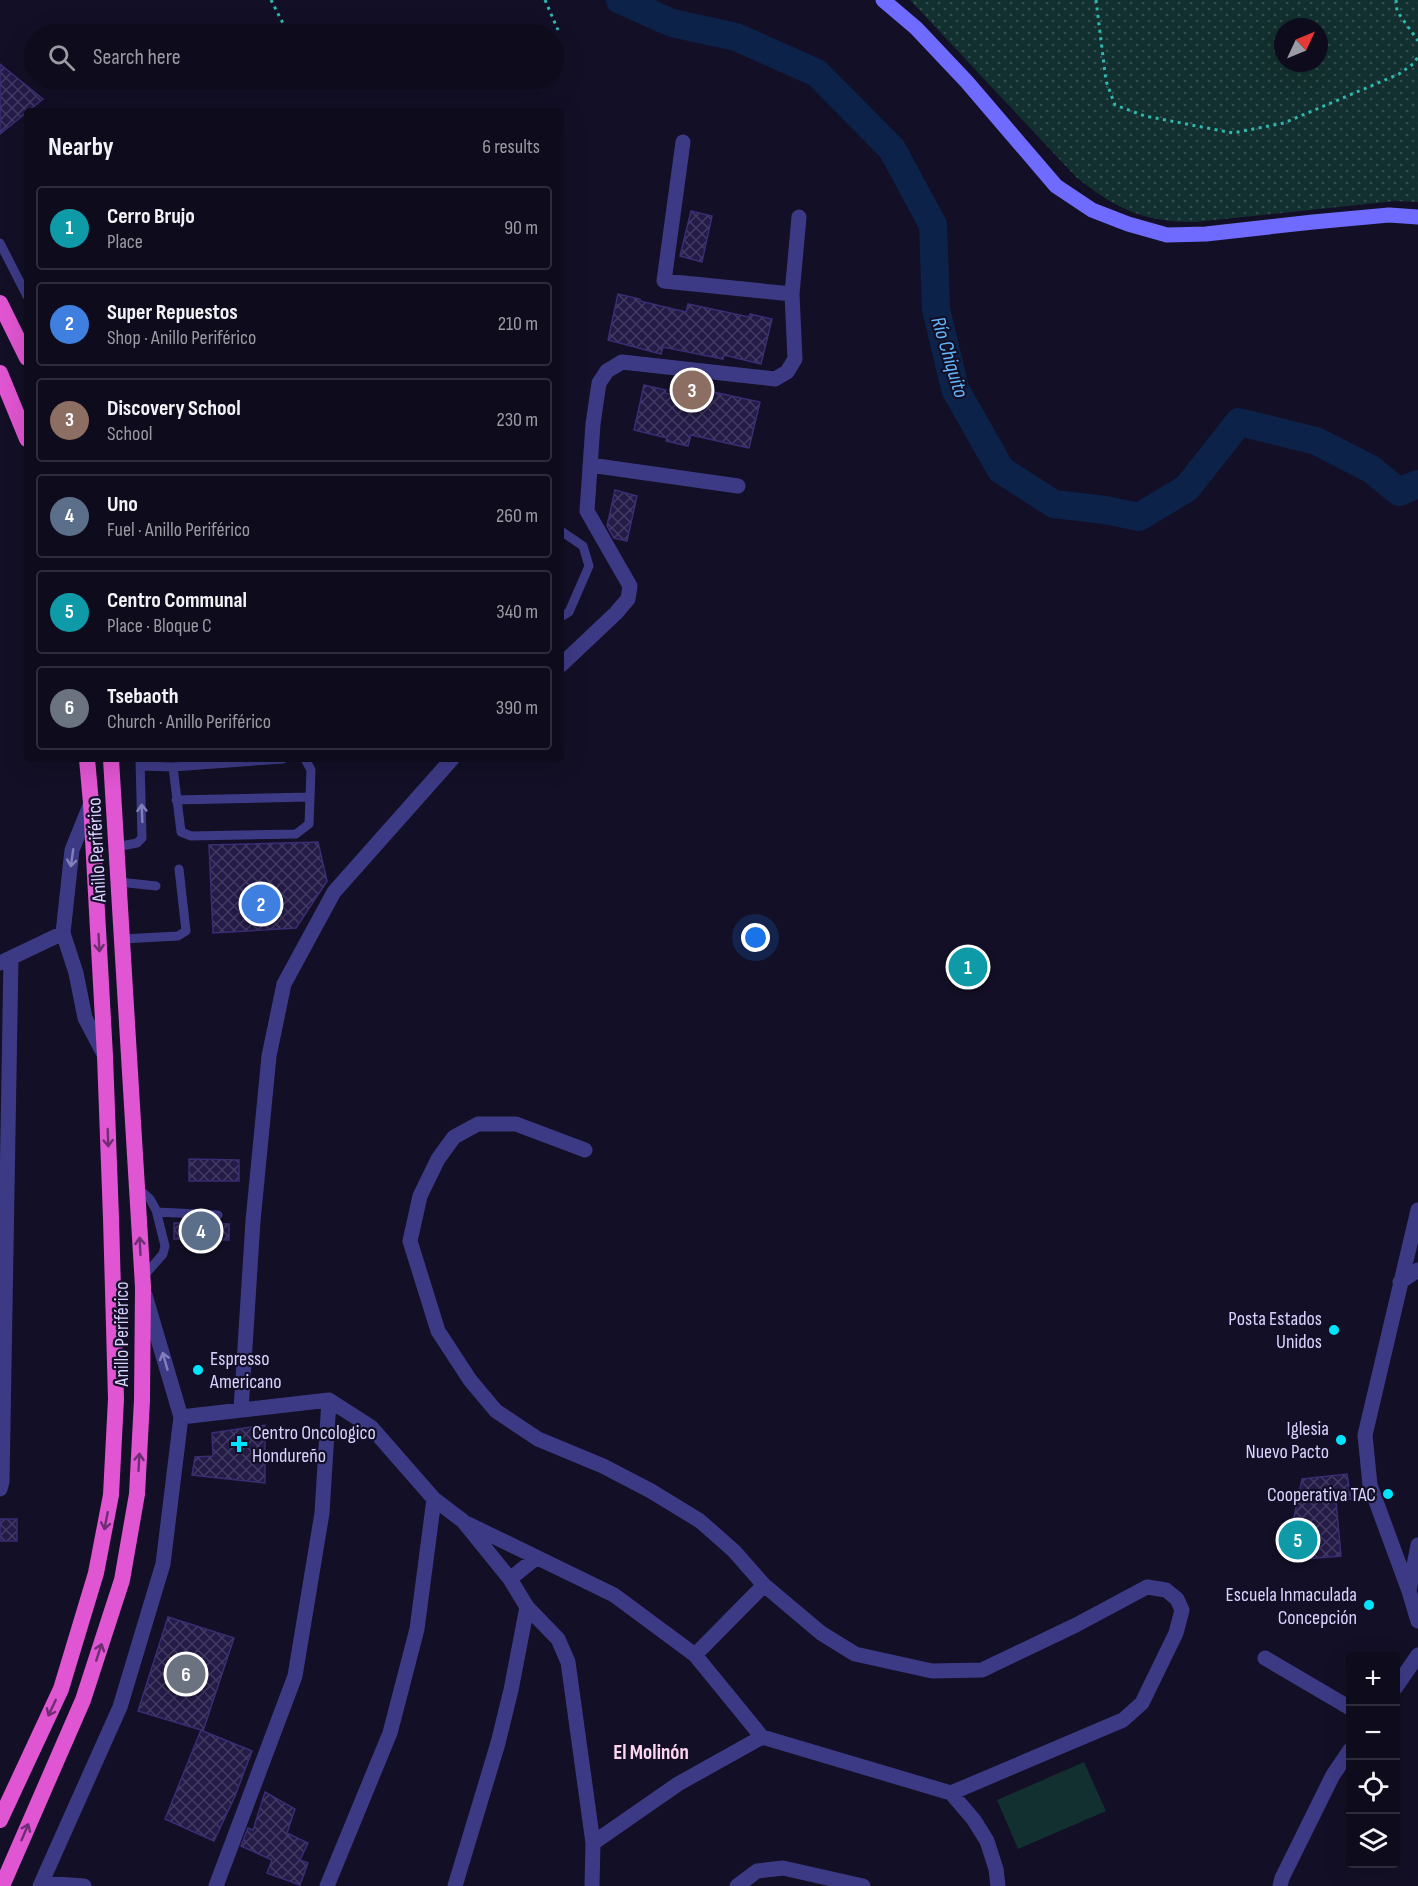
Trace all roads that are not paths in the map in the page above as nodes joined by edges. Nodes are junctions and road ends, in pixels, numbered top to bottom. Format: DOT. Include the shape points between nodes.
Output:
graph roads {
  1 [pos="883,0"];
  2 [pos="682,142"];
  3 [pos="799,217"];
  4 [pos="1418,217"];
  5 [pos="0,243"];
  6 [pos="24,290"];
  7 [pos="792,294"];
  8 [pos="0,303"];
  9 [pos="24,352"];
  10 [pos="0,373"];
  11 [pos="24,432"];
  12 [pos="590,465"];
  13 [pos="738,486"];
  14 [pos="564,533"];
  15 [pos="564,615"];
  16 [pos="564,662"];
  17 [pos="87,762"];
  18 [pos="111,762"];
  19 [pos="242,762"];
  20 [pos="307,762"];
  21 [pos="449,762"];
  22 [pos="140,763"];
  23 [pos="173,767"];
  24 [pos="310,797"];
  25 [pos="177,800"];
  26 [pos="91,803"];
  27 [pos="116,847"];
  28 [pos="179,869"];
  29 [pos="119,882"];
  30 [pos="156,886"];
  31 [pos="63,933"];
  32 [pos="122,939"];
  33 [pos="5,961"];
  34 [pos="105,1056"];
  35 [pos="5,1059"];
  36 [pos="585,1150"];
  37 [pos="4,1160"];
  38 [pos="136,1187"];
  39 [pos="1418,1210"];
  40 [pos="157,1212"];
  41 [pos="218,1215"];
  42 [pos="3,1221"];
  43 [pos="1418,1270"];
  44 [pos="1400,1282"];
  45 [pos="142,1283"];
  46 [pos="2,1314"];
  47 [pos="329,1400"];
  48 [pos="2,1409"];
  49 [pos="241,1410"];
  50 [pos="181,1417"];
  51 [pos="0,1489"];
  52 [pos="434,1499"];
  53 [pos="463,1521"];
  54 [pos="1418,1545"];
  55 [pos="536,1558"];
  56 [pos="510,1579"];
  57 [pos="764,1585"];
  58 [pos="1409,1591"];
  59 [pos="527,1607"];
  60 [pos="1418,1621"];
  61 [pos="695,1655"];
  62 [pos="1418,1655"];
  63 [pos="1265,1658"];
  64 [pos="1400,1680"];
  65 [pos="1347,1706"];
  66 [pos="762,1737"];
  67 [pos="1346,1756"];
  68 [pos="951,1793"];
  69 [pos="0,1820"];
  70 [pos="593,1843"];
  71 [pos="41,1884"];
  72 [pos="2,1886"];
  73 [pos="84,1886"];
  74 [pos="216,1886"];
  75 [pos="327,1886"];
  76 [pos="455,1886"];
  77 [pos="592,1886"];
  78 [pos="737,1886"];
  79 [pos="863,1886"];
  80 [pos="998,1886"];
  81 [pos="1280,1886"];
  1 -- 4 [label="main road" via="916,28 967,82 1056,186 1092,210 1167,235 1389,215"];
  2 -- 7 [label="street" via="664,281"];
  3 -- 7 [label="street"];
  5 -- 6 [label="lane"];
  7 -- 12 [label="street" via="795,360 787,372 775,379 622,363 607,371 599,383"];
  8 -- 9 [label="highway"];
  10 -- 11 [label="highway"];
  12 -- 13 [label="street"];
  12 -- 16 [label="street" via="587,511 630,586 627,599 616,613"];
  14 -- 15 [label="lane" via="583,546 589,566"];
  17 -- 26 [label="highway, Anillo Periférico"];
  18 -- 27 [label="highway, Anillo Periférico"];
  19 -- 23 [label="lane"];
  20 -- 24 [label="lane" via="311,770"];
  21 -- 49 [label="street" via="334,892 284,984 265,1091"];
  22 -- 23 [label="lane"];
  27 -- 22 [label="lane, one-way" via="137,843 142,838"];
  23 -- 25 [label="lane"];
  24 -- 25 [label="lane"];
  24 -- 25 [label="lane" via="309,824 296,834 185,835 181,832"];
  26 -- 31 [label="street, one-way" via="72,850"];
  26 -- 34 [label="highway, Anillo Periférico, one-way"];
  27 -- 29 [label="highway, Anillo Periférico"];
  28 -- 32 [label="lane" via="186,931 178,936"];
  29 -- 30 [label="lane"];
  29 -- 32 [label="highway, Anillo Periférico"];
  31 -- 33 [label="street"];
  31 -- 34 [label="street" via="85,1018"];
  32 -- 38 [label="highway, Anillo Periférico"];
  33 -- 35 [label="street"];
  34 -- 69 [label="highway, Anillo Periférico, one-way" via="116,1399 111,1495 96,1573 61,1689"];
  35 -- 37 [label="street"];
  36 -- 57 [label="street" via="516,1124 478,1124 454,1137 420,1196 410,1241 438,1332 496,1411 538,1439 603,1466 700,1521"];
  37 -- 42 [label="street"];
  38 -- 40 [label="lane" via="150,1199"];
  45 -- 38 [label="highway, Anillo Periférico, one-way"];
  39 -- 44 [label="street"];
  40 -- 41 [label="lane"];
  40 -- 45 [label="lane" via="165,1246"];
  42 -- 46 [label="street"];
  43 -- 44 [label="street"];
  44 -- 58 [label="street" via="1365,1435 1370,1485"];
  50 -- 45 [label="street, one-way"];
  72 -- 45 [label="highway, Anillo Periférico, one-way" via="83,1700 122,1580 137,1494"];
  46 -- 48 [label="street"];
  47 -- 49 [label="street"];
  47 -- 52 [label="street" via="371,1427"];
  47 -- 74 [label="street" via="322,1513 295,1676"];
  48 -- 51 [label="street"];
  49 -- 50 [label="street"];
  50 -- 71 [label="street" via="163,1564 120,1707"];
  52 -- 53 [label="street"];
  52 -- 75 [label="street" via="417,1629 390,1733"];
  53 -- 55 [label="street"];
  53 -- 56 [label="street"];
  54 -- 58 [label="street"];
  55 -- 56 [label="street"];
  55 -- 61 [label="street" via="614,1595"];
  56 -- 59 [label="street"];
  57 -- 61 [label="street"];
  57 -- 68 [label="street" via="821,1633 855,1654 932,1671 982,1670 1147,1587 1166,1590 1177,1599 1182,1610 1176,1633 1142,1703 1123,1720"];
  58 -- 60 [label="street"];
  59 -- 70 [label="street" via="558,1639 568,1662"];
  59 -- 76 [label="street" via="512,1690"];
  61 -- 66 [label="street"];
  62 -- 64 [label="street"];
  63 -- 65 [label="street"];
  66 -- 68 [label="street"];
  66 -- 70 [label="street" via="678,1784"];
  67 -- 81 [label="street"];
  68 -- 80 [label="street" via="987,1841"];
  70 -- 77 [label="street"];
  71 -- 73 [label="street"];
  78 -- 79 [label="street" via="757,1871 783,1868"];
}
